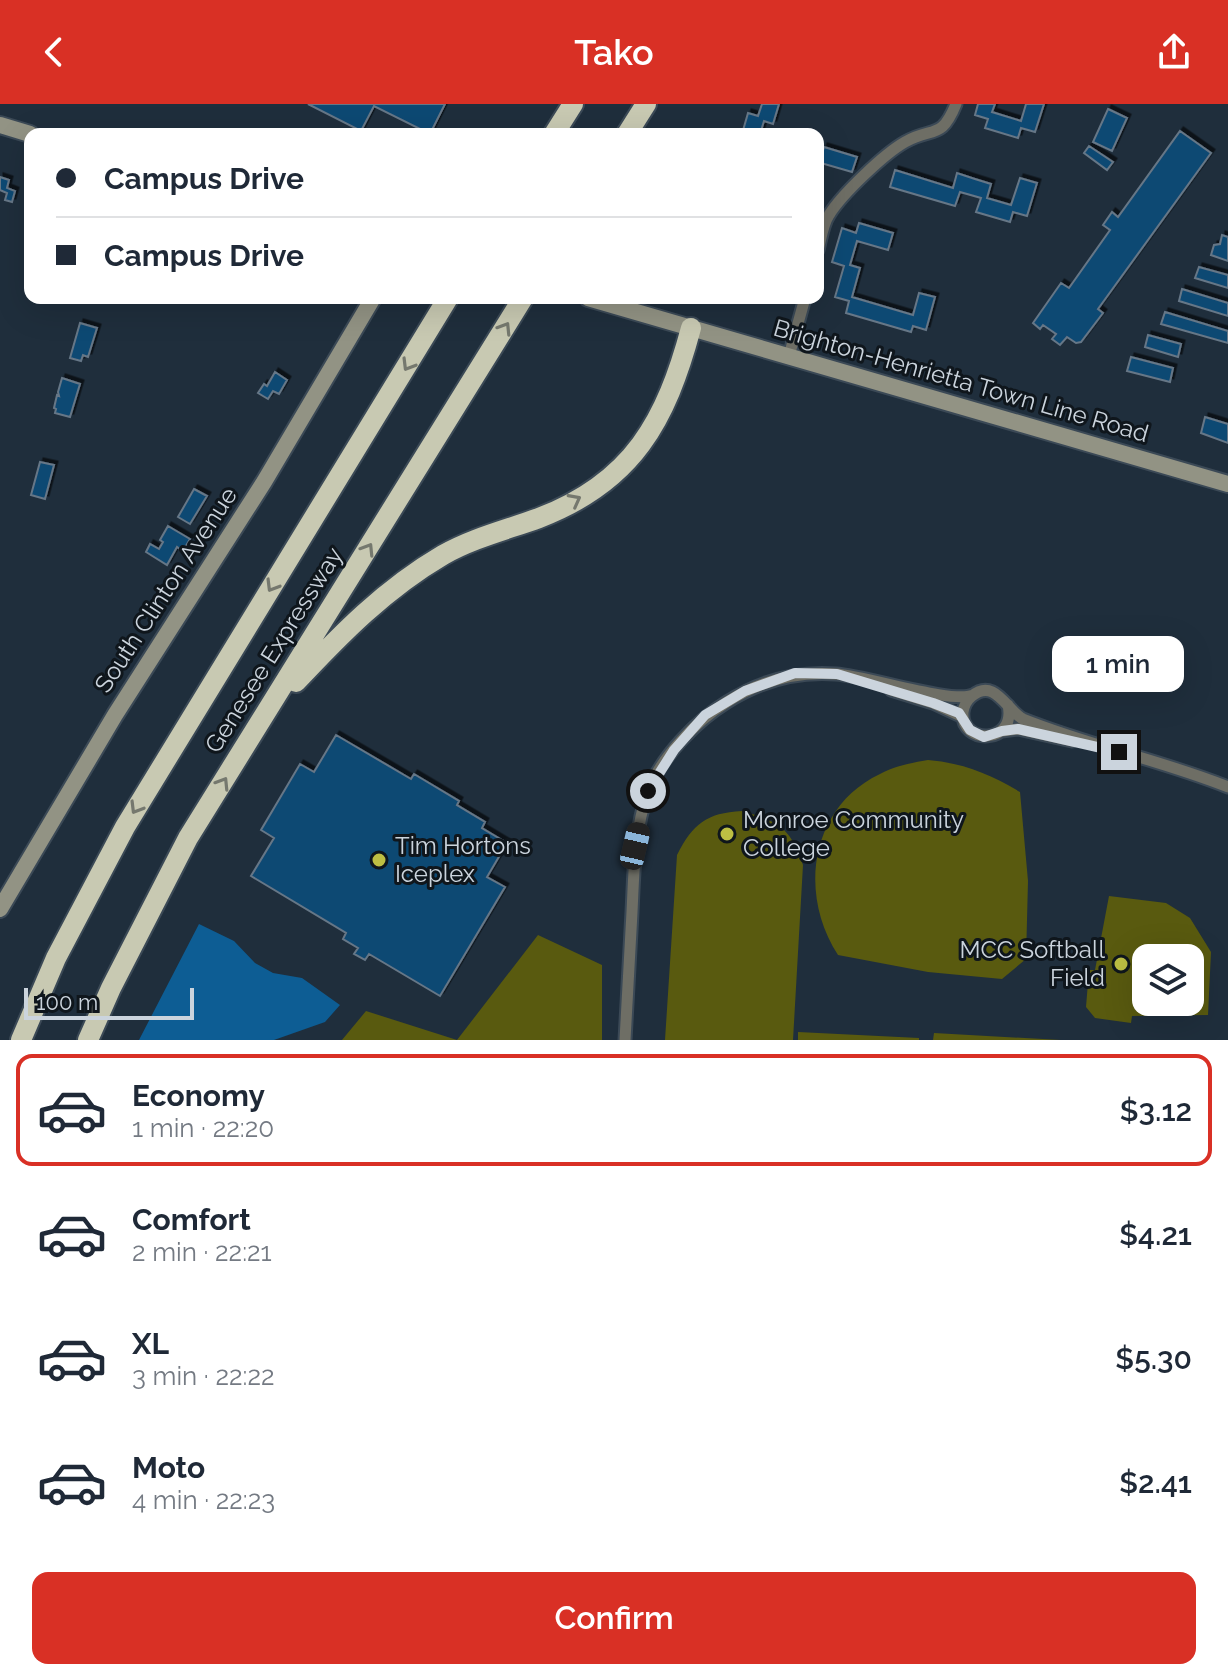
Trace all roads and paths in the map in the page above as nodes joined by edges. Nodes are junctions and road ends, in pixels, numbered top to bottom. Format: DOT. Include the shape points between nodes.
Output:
graph roads {
  1 [pos="573,104"];
  2 [pos="646,104"];
  3 [pos="956,104"];
  4 [pos="0,125"];
  5 [pos="558,128"];
  6 [pos="631,128"];
  7 [pos="24,132"];
  8 [pos="824,228"];
  9 [pos="369,304"];
  10 [pos="444,304"];
  11 [pos="519,304"];
  12 [pos="609,304"];
  13 [pos="803,304"];
  14 [pos="691,328"];
  15 [pos="789,356"];
  16 [pos="1228,484"];
  17 [pos="837,674"];
  18 [pos="973,695"];
  19 [pos="1008,705"];
  20 [pos="963,717"];
  21 [pos="1002,731"];
  22 [pos="253,735"];
  23 [pos="1095,745"];
  24 [pos="1228,787"];
  25 [pos="0,909"];
  26 [pos="21,1040"];
  27 [pos="88,1040"];
  28 [pos="625,1040"];
  1 -- 5 [label="highway"];
  2 -- 6 [label="highway"];
  3 -- 8 [label="street" via="948,124 904,143 842,200"];
  4 -- 7 [label="street"];
  9 -- 25 [label="street, South Clinton Avenue"];
  10 -- 26 [label="highway, Genesee Expressway, one-way" via="125,827 56,958"];
  22 -- 11 [label="highway, Genesee Expressway, one-way"];
  12 -- 14 [label="street, Brighton-Henrietta Town Line Road"];
  13 -- 15 [label="street"];
  14 -- 15 [label="street, Brighton-Henrietta Town Line Road"];
  22 -- 14 [label="highway, one-way" via="319,657 390,590 477,538 579,500 626,464 662,412"];
  15 -- 16 [label="street, Brighton-Henrietta Town Line Road"];
  17 -- 18 [label="street" via="954,698"];
  17 -- 20 [label="street"];
  17 -- 28 [label="street" via="795,673 745,691 705,715 648,791 635,846"];
  18 -- 19 [label="street" via="991,691"];
  18 -- 20 [label="street"];
  19 -- 21 [label="street"];
  19 -- 23 [label="street" via="1023,719"];
  20 -- 21 [label="street" via="977,735"];
  21 -- 23 [label="street" via="1018,729"];
  27 -- 22 [label="highway, Genesee Expressway, one-way" via="188,838"];
  23 -- 24 [label="street"];
}
